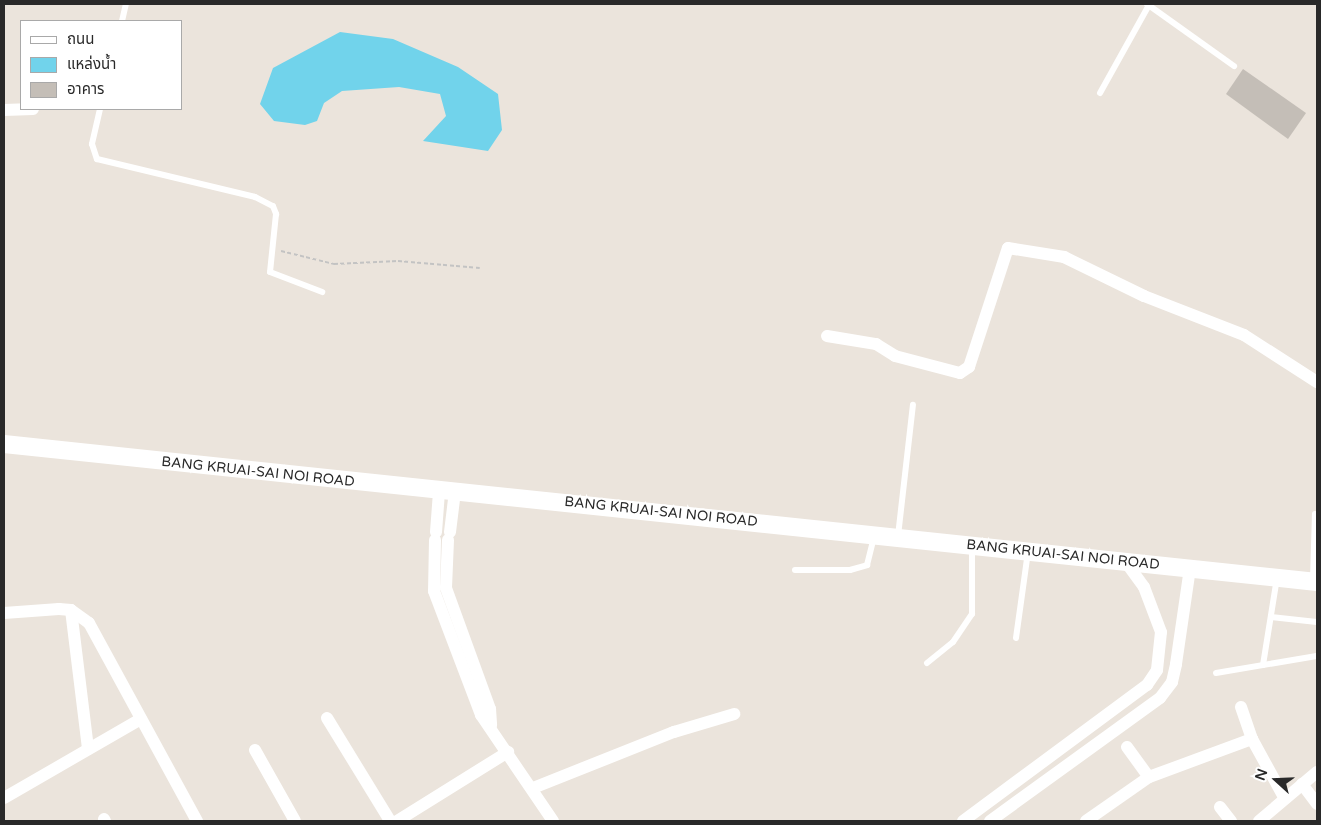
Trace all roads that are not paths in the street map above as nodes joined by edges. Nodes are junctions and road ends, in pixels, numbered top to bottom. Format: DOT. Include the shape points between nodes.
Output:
graph roads {
  1 [pos="126,4"];
  2 [pos="1148,5"];
  3 [pos="122,20"];
  4 [pos="1234,66"];
  5 [pos="1100,93"];
  6 [pos="20,109"];
  7 [pos="4,110"];
  8 [pos="100,110"];
  9 [pos="322,292"];
  10 [pos="827,336"];
  11 [pos="1317,382"];
  12 [pos="913,405"];
  13 [pos="4,444"];
  14 [pos="447,493"];
  15 [pos="1315,514"];
  16 [pos="874,535"];
  17 [pos="898,537"];
  18 [pos="972,545"];
  19 [pos="1028,551"];
  20 [pos="1125,561"];
  21 [pos="1190,568"];
  22 [pos="795,570"];
  23 [pos="1277,578"];
  24 [pos="1315,582"];
  25 [pos="440,589"];
  26 [pos="71,610"];
  27 [pos="4,613"];
  28 [pos="1271,617"];
  29 [pos="1317,622"];
  30 [pos="1161,632"];
  31 [pos="1179,634"];
  32 [pos="1016,638"];
  33 [pos="1317,656"];
  34 [pos="927,663"];
  35 [pos="1263,665"];
  36 [pos="1216,673"];
  37 [pos="1241,707"];
  38 [pos="1109,713"];
  39 [pos="734,714"];
  40 [pos="328,718"];
  41 [pos="141,719"];
  42 [pos="1119,729"];
  43 [pos="1252,739"];
  44 [pos="1127,747"];
  45 [pos="88,749"];
  46 [pos="255,750"];
  47 [pos="508,752"];
  48 [pos="1317,772"];
  49 [pos="1024,774"];
  50 [pos="1148,777"];
  51 [pos="1302,784"];
  52 [pos="533,788"];
  53 [pos="1033,790"];
  54 [pos="4,798"];
  55 [pos="1284,799"];
  56 [pos="1317,804"];
  57 [pos="1220,807"];
  58 [pos="197,821"];
  59 [pos="294,821"];
  60 [pos="390,821"];
  61 [pos="397,821"];
  62 [pos="553,821"];
  63 [pos="963,821"];
  64 [pos="990,821"];
  65 [pos="1086,821"];
  66 [pos="1231,821"];
  67 [pos="1259,821"];
  1 -- 3 [label="lane"];
  2 -- 4 [label="lane"];
  2 -- 5 [label="lane"];
  6 -- 7 [label="street"];
  8 -- 9 [label="lane" via="92,144 97,159 267,202 276,214 269,268 274,276"];
  10 -- 11 [label="street" via="876,344 895,356 960,374 970,367 1008,248 1064,257 1144,296 1244,336"];
  12 -- 17 [label="lane"];
  13 -- 14 [label="main road, BANG KRUAI-SAI NOI ROAD"];
  14 -- 16 [label="main road, BANG KRUAI-SAI NOI ROAD" via="498,495"];
  14 -- 25 [label="street" via="449,536"];
  14 -- 25 [label="street" via="435,536"];
  15 -- 24 [label="lane"];
  16 -- 17 [label="main road, BANG KRUAI-SAI NOI ROAD"];
  16 -- 22 [label="lane" via="867,565 850,570"];
  17 -- 18 [label="main road, BANG KRUAI-SAI NOI ROAD"];
  18 -- 19 [label="main road, BANG KRUAI-SAI NOI ROAD"];
  18 -- 34 [label="lane" via="972,614 953,642"];
  19 -- 20 [label="main road, BANG KRUAI-SAI NOI ROAD"];
  19 -- 32 [label="lane"];
  20 -- 21 [label="main road, BANG KRUAI-SAI NOI ROAD"];
  20 -- 30 [label="street" via="1144,587"];
  21 -- 23 [label="main road, BANG KRUAI-SAI NOI ROAD"];
  21 -- 31 [label="street"];
  23 -- 24 [label="main road, BANG KRUAI-SAI NOI ROAD"];
  23 -- 28 [label="lane"];
  25 -- 47 [label="street" via="490,709 491,725"];
  26 -- 27 [label="street"];
  26 -- 41 [label="street" via="89,623"];
  26 -- 45 [label="street"];
  28 -- 29 [label="lane"];
  28 -- 35 [label="lane"];
  30 -- 31 [label="street"];
  30 -- 38 [label="street" via="1157,670 1147,685"];
  31 -- 42 [label="street" via="1172,682 1160,698"];
  33 -- 35 [label="lane"];
  35 -- 36 [label="lane"];
  37 -- 43 [label="street"];
  38 -- 42 [label="street"];
  38 -- 49 [label="street"];
  39 -- 52 [label="street" via="674,732"];
  40 -- 60 [label="street"];
  41 -- 45 [label="street"];
  41 -- 58 [label="street"];
  42 -- 53 [label="street"];
  43 -- 50 [label="street"];
  43 -- 55 [label="street"];
  44 -- 50 [label="street"];
  45 -- 54 [label="street"];
  46 -- 59 [label="street"];
  47 -- 52 [label="street"];
  47 -- 61 [label="street"];
  48 -- 51 [label="street"];
  49 -- 53 [label="street"];
  49 -- 63 [label="street"];
  50 -- 65 [label="street"];
  51 -- 55 [label="street"];
  51 -- 56 [label="street"];
  52 -- 62 [label="street"];
  53 -- 64 [label="street"];
  55 -- 67 [label="street"];
  57 -- 66 [label="street"];
}
